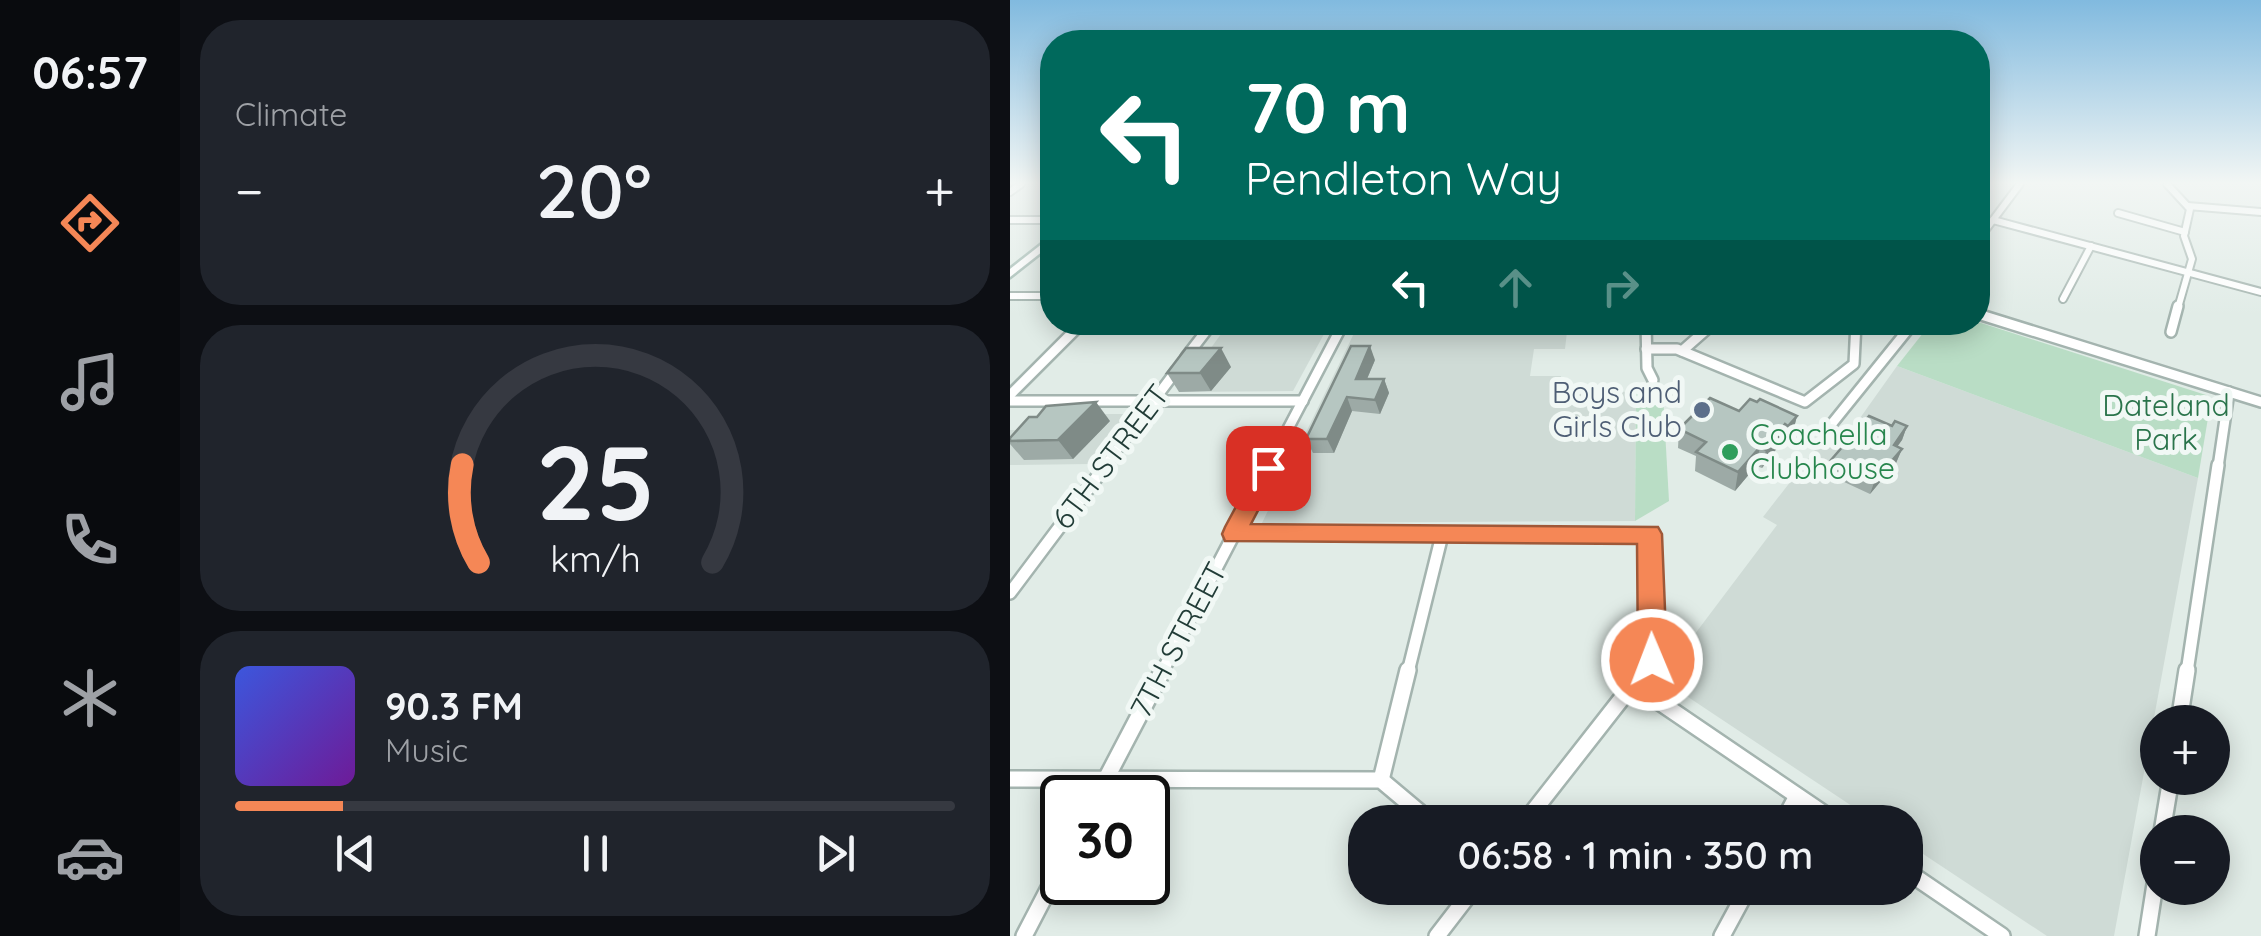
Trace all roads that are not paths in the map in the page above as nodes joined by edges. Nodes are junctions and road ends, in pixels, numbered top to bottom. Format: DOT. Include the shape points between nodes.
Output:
graph roads {
  1 [pos="2022,228"];
  2 [pos="2171,228"];
  3 [pos="2187,228"];
  4 [pos="2185,232"];
  5 [pos="2091,246"];
  6 [pos="1040,249"];
  7 [pos="2189,272"];
  8 [pos="1010,274"];
  9 [pos="2261,292"];
  10 [pos="1010,296"];
  11 [pos="1040,296"];
  12 [pos="2062,299"];
  13 [pos="1990,318"];
  14 [pos="2171,332"];
  15 [pos="1071,335"];
  16 [pos="1203,335"];
  17 [pos="1337,335"];
  18 [pos="1646,335"];
  19 [pos="1700,335"];
  20 [pos="1855,335"];
  21 [pos="1903,335"];
  22 [pos="1646,349"];
  23 [pos="1682,351"];
  24 [pos="1653,380"];
  25 [pos="2229,392"];
  26 [pos="1010,398"];
  27 [pos="1303,401"];
  28 [pos="1153,402"];
  29 [pos="2261,402"];
  30 [pos="1826,430"];
  31 [pos="1234,534"];
  32 [pos="1442,535"];
  33 [pos="1010,593"];
  34 [pos="1633,684"];
  35 [pos="2182,705"];
  36 [pos="1108,775"];
  37 [pos="1010,779"];
  38 [pos="1040,779"];
  39 [pos="1170,779"];
  40 [pos="1381,780"];
  41 [pos="1797,796"];
  42 [pos="1411,805"];
  43 [pos="1538,805"];
  44 [pos="1792,805"];
  45 [pos="1810,805"];
  46 [pos="1923,882"];
  47 [pos="1040,905"];
  48 [pos="1461,905"];
  49 [pos="1739,905"];
  50 [pos="2152,905"];
  51 [pos="1024,936"];
  52 [pos="1437,936"];
  53 [pos="1722,936"];
  54 [pos="2001,936"];
  55 [pos="2147,936"];
  1 -- 5 [label="street"];
  2 -- 4 [label="street"];
  3 -- 4 [label="street"];
  4 -- 7 [label="street"];
  5 -- 7 [label="street"];
  5 -- 12 [label="street"];
  6 -- 8 [label="street"];
  7 -- 9 [label="street"];
  7 -- 14 [label="street"];
  10 -- 11 [label="street"];
  13 -- 25 [label="street"];
  15 -- 26 [label="street"];
  16 -- 28 [label="street, 6TH STREET"];
  17 -- 27 [label="street, 7TH STREET"];
  18 -- 22 [label="street"];
  19 -- 23 [label="street"];
  20 -- 23 [label="street" via="1854,364 1805,402"];
  21 -- 30 [label="street"];
  22 -- 23 [label="street"];
  22 -- 24 [label="street"];
  25 -- 29 [label="street"];
  25 -- 35 [label="street"];
  26 -- 28 [label="street"];
  27 -- 28 [label="street"];
  27 -- 31 [label="street, 7TH STREET"];
  28 -- 33 [label="street, 6TH STREET"];
  31 -- 32 [label="street"];
  31 -- 36 [label="street, 7TH STREET"];
  32 -- 34 [label="street" via="1649,534 1652,660"];
  32 -- 40 [label="street"];
  34 -- 41 [label="street"];
  34 -- 43 [label="street"];
  37 -- 38 [label="street"];
  39 -- 40 [label="street"];
  40 -- 42 [label="street"];
  41 -- 44 [label="street"];
  41 -- 45 [label="street"];
  46 -- 54 [label="street"];
  47 -- 51 [label="street"];
  48 -- 52 [label="street"];
  49 -- 53 [label="street"];
  50 -- 55 [label="street"];
}
